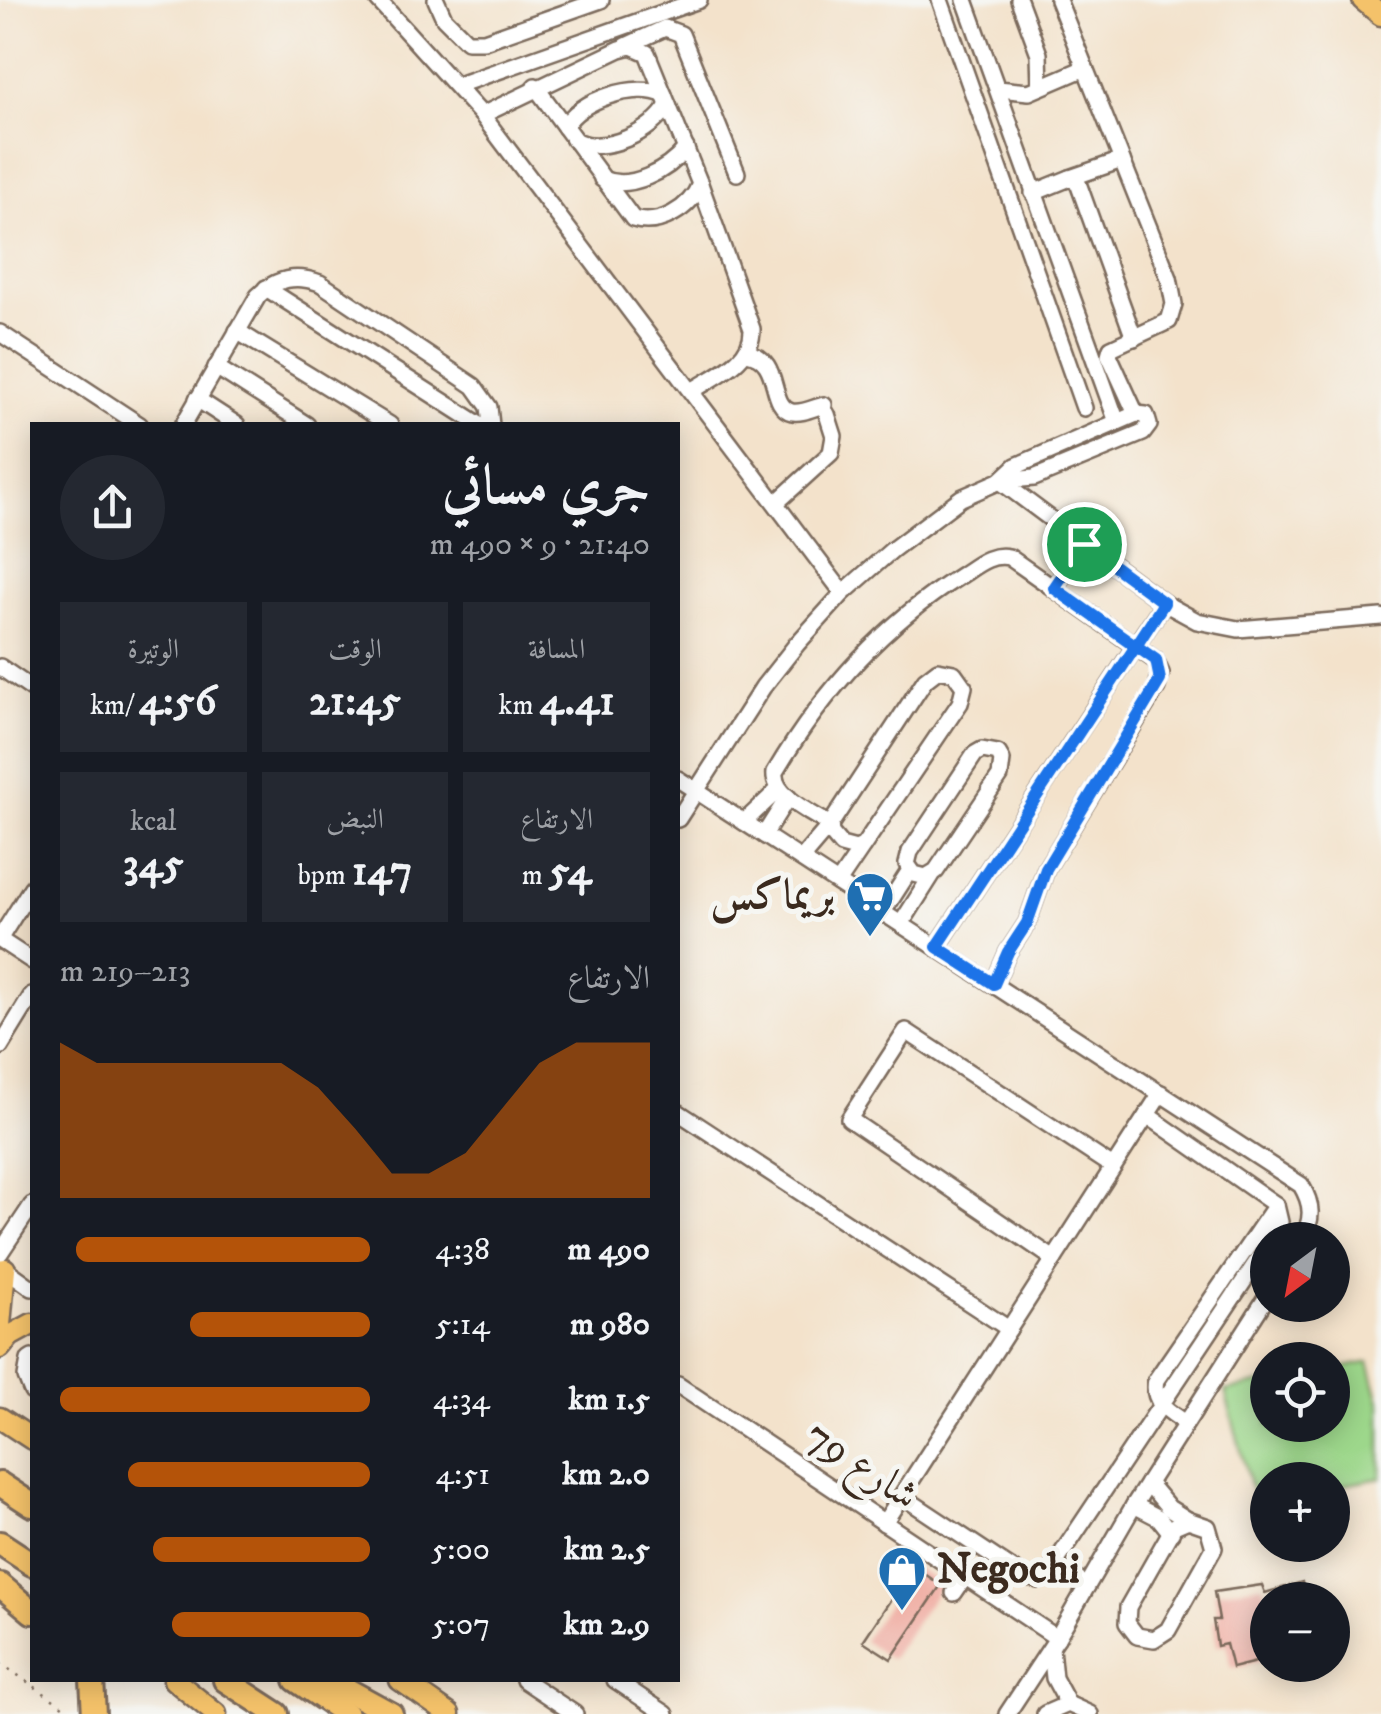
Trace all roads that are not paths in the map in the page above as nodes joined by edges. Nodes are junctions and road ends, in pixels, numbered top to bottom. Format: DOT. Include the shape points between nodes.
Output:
graph roads {
  1 [pos="378,0"];
  2 [pos="436,0"];
  3 [pos="601,0"];
  4 [pos="699,0"];
  5 [pos="940,0"];
  6 [pos="965,0"];
  7 [pos="1019,0"];
  8 [pos="1058,0"];
  9 [pos="1363,0"];
  10 [pos="1381,15"];
  11 [pos="620,49"];
  12 [pos="1085,68"];
  13 [pos="458,85"];
  14 [pos="535,86"];
  15 [pos="1040,87"];
  16 [pos="998,89"];
  17 [pos="666,100"];
  18 [pos="482,115"];
  19 [pos="570,134"];
  20 [pos="686,148"];
  21 [pos="1122,160"];
  22 [pos="737,173"];
  23 [pos="1070,178"];
  24 [pos="602,179"];
  25 [pos="700,184"];
  26 [pos="1033,193"];
  27 [pos="266,288"];
  28 [pos="237,331"];
  29 [pos="0,333"];
  30 [pos="1134,338"];
  31 [pos="746,353"];
  32 [pos="216,367"];
  33 [pos="692,391"];
  34 [pos="197,399"];
  35 [pos="1084,408"];
  36 [pos="1136,414"];
  37 [pos="135,422"];
  38 [pos="184,422"];
  39 [pos="232,422"];
  40 [pos="302,422"];
  41 [pos="385,422"];
  42 [pos="475,422"];
  43 [pos="492,422"];
  44 [pos="1117,422"];
  45 [pos="1000,481"];
  46 [pos="776,503"];
  47 [pos="1084,544"];
  48 [pos="1054,588"];
  49 [pos="843,594"];
  50 [pos="1164,603"];
  51 [pos="1381,617"];
  52 [pos="1136,646"];
  53 [pos="0,667"];
  54 [pos="30,687"];
  55 [pos="680,779"];
  56 [pos="696,791"];
  57 [pos="783,793"];
  58 [pos="680,816"];
  59 [pos="744,822"];
  60 [pos="830,825"];
  61 [pos="764,835"];
  62 [pos="864,846"];
  63 [pos="802,859"];
  64 [pos="910,870"];
  65 [pos="932,875"];
  66 [pos="838,884"];
  67 [pos="30,891"];
  68 [pos="883,912"];
  69 [pos="901,924"];
  70 [pos="0,939"];
  71 [pos="937,947"];
  72 [pos="30,960"];
  73 [pos="989,981"];
  74 [pos="30,998"];
  75 [pos="0,1047"];
  76 [pos="1161,1093"];
  77 [pos="680,1113"];
  78 [pos="1147,1115"];
  79 [pos="1113,1167"];
  80 [pos="1276,1205"];
  81 [pos="30,1209"];
  82 [pos="1280,1222"];
  83 [pos="1309,1222"];
  84 [pos="1054,1259"];
  85 [pos="2,1262"];
  86 [pos="1250,1272"];
  87 [pos="30,1286"];
  88 [pos="1251,1322"];
  89 [pos="0,1325"];
  90 [pos="30,1325"];
  91 [pos="1009,1329"];
  92 [pos="0,1348"];
  93 [pos="30,1359"];
  94 [pos="680,1386"];
  95 [pos="30,1387"];
  96 [pos="1162,1406"];
  97 [pos="0,1417"];
  98 [pos="1186,1423"];
  99 [pos="30,1438"];
  100 [pos="1148,1483"];
  101 [pos="0,1484"];
  102 [pos="902,1496"];
  103 [pos="30,1505"];
  104 [pos="1134,1505"];
  105 [pos="1188,1520"];
  106 [pos="884,1523"];
  107 [pos="1171,1533"];
  108 [pos="0,1543"];
  109 [pos="30,1563"];
  110 [pos="1057,1566"];
  111 [pos="965,1576"];
  112 [pos="0,1585"];
  113 [pos="1087,1586"];
  114 [pos="954,1594"];
  115 [pos="999,1600"];
  116 [pos="30,1610"];
  117 [pos="989,1616"];
  118 [pos="1054,1643"];
  119 [pos="92,1682"];
  120 [pos="176,1682"];
  121 [pos="228,1682"];
  122 [pos="299,1682"];
  123 [pos="333,1682"];
  124 [pos="403,1682"];
  125 [pos="527,1682"];
  126 [pos="617,1682"];
  127 [pos="1068,1704"];
  128 [pos="94,1714"];
  129 [pos="216,1714"];
  130 [pos="277,1714"];
  131 [pos="346,1714"];
  132 [pos="391,1714"];
  133 [pos="449,1714"];
  134 [pos="575,1714"];
  135 [pos="666,1714"];
  136 [pos="1008,1714"];
  137 [pos="1045,1714"];
  138 [pos="1090,1714"];
  1 -- 13 [label="street"];
  2 -- 3 [label="street" via="467,41 484,42"];
  4 -- 13 [label="street"];
  5 -- 35 [label="street"];
  6 -- 16 [label="street"];
  7 -- 15 [label="street" via="1038,54"];
  8 -- 12 [label="street"];
  9 -- 10 [label="main road"];
  11 -- 14 [label="street"];
  11 -- 17 [label="street" via="648,53"];
  11 -- 22 [label="street" via="665,28 681,34"];
  12 -- 15 [label="street"];
  12 -- 21 [label="street"];
  13 -- 18 [label="street"];
  14 -- 18 [label="street"];
  14 -- 19 [label="street"];
  15 -- 16 [label="street"];
  16 -- 26 [label="street"];
  17 -- 19 [label="street" via="657,121 640,132 600,146"];
  17 -- 19 [label="street" via="648,89 632,90 583,106 572,115"];
  17 -- 20 [label="street"];
  18 -- 33 [label="street"];
  19 -- 24 [label="street"];
  20 -- 24 [label="street" via="644,176 621,184"];
  20 -- 25 [label="street"];
  21 -- 23 [label="street"];
  21 -- 30 [label="street" via="1174,304 1169,322"];
  23 -- 26 [label="street"];
  23 -- 30 [label="street" via="1078,183"];
  24 -- 25 [label="street" via="629,216 644,222 681,210"];
  25 -- 31 [label="street" via="752,329"];
  26 -- 44 [label="street"];
  27 -- 28 [label="street"];
  27 -- 42 [label="street"];
  27 -- 43 [label="street" via="298,277 320,283 474,386"];
  28 -- 32 [label="street"];
  28 -- 41 [label="street"];
  29 -- 37 [label="street"];
  30 -- 36 [label="street" via="1111,348 1109,356"];
  31 -- 33 [label="street"];
  31 -- 46 [label="street" via="768,364 788,410 825,410 834,436 831,454"];
  32 -- 34 [label="street"];
  32 -- 40 [label="street"];
  33 -- 46 [label="street"];
  34 -- 38 [label="street"];
  34 -- 39 [label="street"];
  36 -- 44 [label="street"];
  36 -- 45 [label="street" via="1148,420 1143,433 1034,478"];
  44 -- 45 [label="street" via="1016,466"];
  45 -- 47 [label="street"];
  45 -- 49 [label="street" via="960,498"];
  46 -- 49 [label="street"];
  47 -- 48 [label="street"];
  47 -- 50 [label="street"];
  48 -- 52 [label="street"];
  48 -- 57 [label="street" via="1009,557 996,556 928,598 876,641 811,716 775,772 774,784"];
  49 -- 56 [label="street" via="763,687"];
  50 -- 51 [label="street" via="1197,620 1238,629"];
  50 -- 52 [label="street"];
  52 -- 71 [label="street"];
  52 -- 73 [label="street" via="1156,660 1160,680 1046,869 1027,923"];
  53 -- 54 [label="street"];
  55 -- 56 [label="street"];
  56 -- 58 [label="street"];
  56 -- 59 [label="street"];
  57 -- 59 [label="street"];
  57 -- 60 [label="street"];
  57 -- 61 [label="street"];
  59 -- 61 [label="street"];
  60 -- 62 [label="street" via="841,845"];
  60 -- 62 [label="street" via="925,680 938,670 954,673 964,687 960,703"];
  60 -- 63 [label="street"];
  61 -- 63 [label="street"];
  62 -- 66 [label="street"];
  63 -- 66 [label="street"];
  64 -- 65 [label="street"];
  64 -- 65 [label="street" via="910,852 975,754 998,753 1000,776"];
  64 -- 68 [label="street"];
  65 -- 69 [label="street"];
  66 -- 68 [label="street"];
  67 -- 70 [label="street"];
  68 -- 69 [label="street"];
  69 -- 71 [label="street"];
  70 -- 72 [label="street"];
  71 -- 73 [label="street"];
  73 -- 76 [label="street"];
  74 -- 75 [label="street"];
  76 -- 78 [label="street"];
  76 -- 83 [label="street" via="1301,1185 1310,1201"];
  77 -- 91 [label="street"];
  78 -- 79 [label="street"];
  78 -- 80 [label="street"];
  79 -- 84 [label="street"];
  79 -- 84 [label="street" via="906,1031 850,1119"];
  80 -- 82 [label="street"];
  80 -- 96 [label="street" via="1156,1380"];
  81 -- 85 [label="street"];
  84 -- 91 [label="street"];
  85 -- 87 [label="street"];
  85 -- 89 [label="main road"];
  86 -- 96 [label="street"];
  88 -- 98 [label="street"];
  90 -- 92 [label="main road"];
  91 -- 102 [label="street"];
  93 -- 95 [label="street"];
  94 -- 106 [label="street, شارع 79"];
  96 -- 98 [label="street"];
  96 -- 110 [label="street"];
  97 -- 99 [label="main road"];
  98 -- 100 [label="street"];
  100 -- 104 [label="street"];
  100 -- 105 [label="street"];
  101 -- 103 [label="highway"];
  102 -- 106 [label="street"];
  102 -- 110 [label="street" via="1024,1577 1039,1580"];
  104 -- 107 [label="street"];
  104 -- 113 [label="street"];
  105 -- 107 [label="street"];
  105 -- 107 [label="street" via="1208,1527 1214,1548 1168,1630 1145,1639 1131,1631 1126,1615"];
  106 -- 111 [label="street, شارع 79"];
  108 -- 109 [label="highway"];
  110 -- 113 [label="street"];
  111 -- 114 [label="street"];
  111 -- 115 [label="street, شارع 79"];
  112 -- 116 [label="highway"];
  113 -- 118 [label="street"];
  115 -- 117 [label="street"];
  115 -- 118 [label="street, شارع 79"];
  118 -- 127 [label="street" via="1054,1678"];
  118 -- 136 [label="street"];
  119 -- 128 [label="highway"];
  120 -- 129 [label="main road"];
  121 -- 130 [label="highway"];
  122 -- 131 [label="highway"];
  123 -- 132 [label="highway"];
  124 -- 133 [label="main road"];
  125 -- 134 [label="street"];
  126 -- 135 [label="street"];
  127 -- 137 [label="street"];
  127 -- 138 [label="street"];
}
